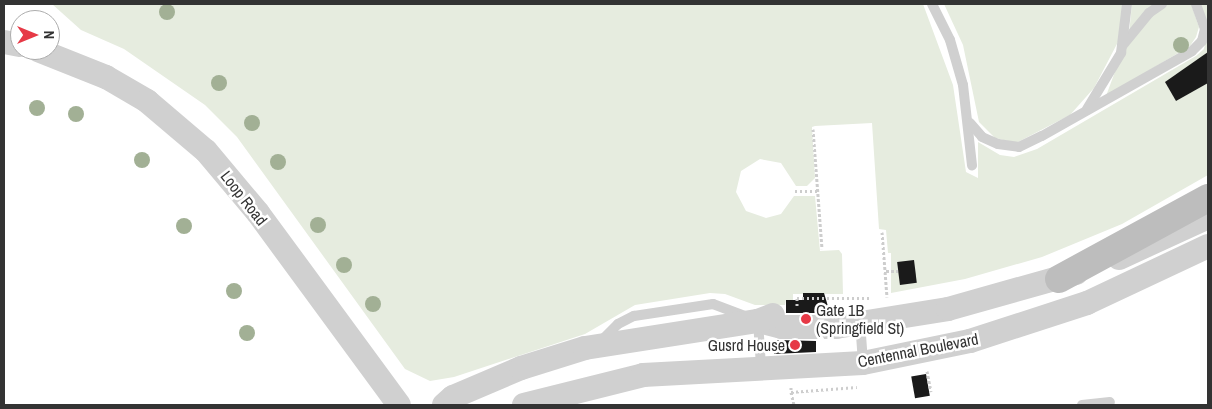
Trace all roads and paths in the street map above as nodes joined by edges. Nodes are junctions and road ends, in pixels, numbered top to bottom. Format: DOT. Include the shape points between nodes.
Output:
graph roads {
  1 [pos="932,4"];
  2 [pos="1127,4"];
  3 [pos="1162,4"];
  4 [pos="1196,4"];
  5 [pos="1122,47"];
  6 [pos="60,59"];
  7 [pos="1086,110"];
  8 [pos="970,123"];
  9 [pos="814,129"];
  10 [pos="972,164"];
  11 [pos="795,191"];
  12 [pos="819,191"];
  13 [pos="1208,198"];
  14 [pos="1208,217"];
  15 [pos="882,232"];
  16 [pos="1208,246"];
  17 [pos="822,249"];
  18 [pos="886,271"];
  19 [pos="898,271"];
  20 [pos="1059,279"];
  21 [pos="888,297"];
  22 [pos="860,320"];
  23 [pos="758,321"];
  24 [pos="864,362"];
  25 [pos="762,366"];
  26 [pos="791,392"];
  27 [pos="1110,402"];
  28 [pos="399,405"];
  29 [pos="444,405"];
  30 [pos="524,405"];
  31 [pos="794,405"];
  32 [pos="1082,405"];
  1 -- 8 [label="lane" via="950,40"];
  2 -- 5 [label="lane"];
  3 -- 5 [label="lane" via="1149,14"];
  4 -- 7 [label="lane" via="1205,29 1202,41 1192,51"];
  5 -- 7 [label="lane"];
  6 -- 28 [label="street, Loop Road" via="106,77 147,101 206,151 258,213"];
  7 -- 8 [label="lane" via="1019,147 982,137"];
  8 -- 10 [label="lane"];
  9 -- 12 [label="path"];
  11 -- 12 [label="path"];
  12 -- 17 [label="path"];
  13 -- 20 [label="main road"];
  14 -- 20 [label="street" via="1165,239"];
  15 -- 18 [label="path"];
  16 -- 24 [label="street, Centennal Boulevard" via="1126,288 1050,317 970,341"];
  18 -- 19 [label="path"];
  18 -- 21 [label="path"];
  20 -- 22 [label="street" via="948,309"];
  22 -- 23 [label="street" via="836,311 797,311 780,312"];
  22 -- 24 [label="lane"];
  23 -- 25 [label="lane"];
  23 -- 29 [label="street" via="597,346 521,368 453,397"];
  24 -- 25 [label="street, Centennal Boulevard"];
  25 -- 30 [label="street, Centennal Boulevard" via="643,374"];
  26 -- 31 [label="path"];
  27 -- 32 [label="lane"];
}
